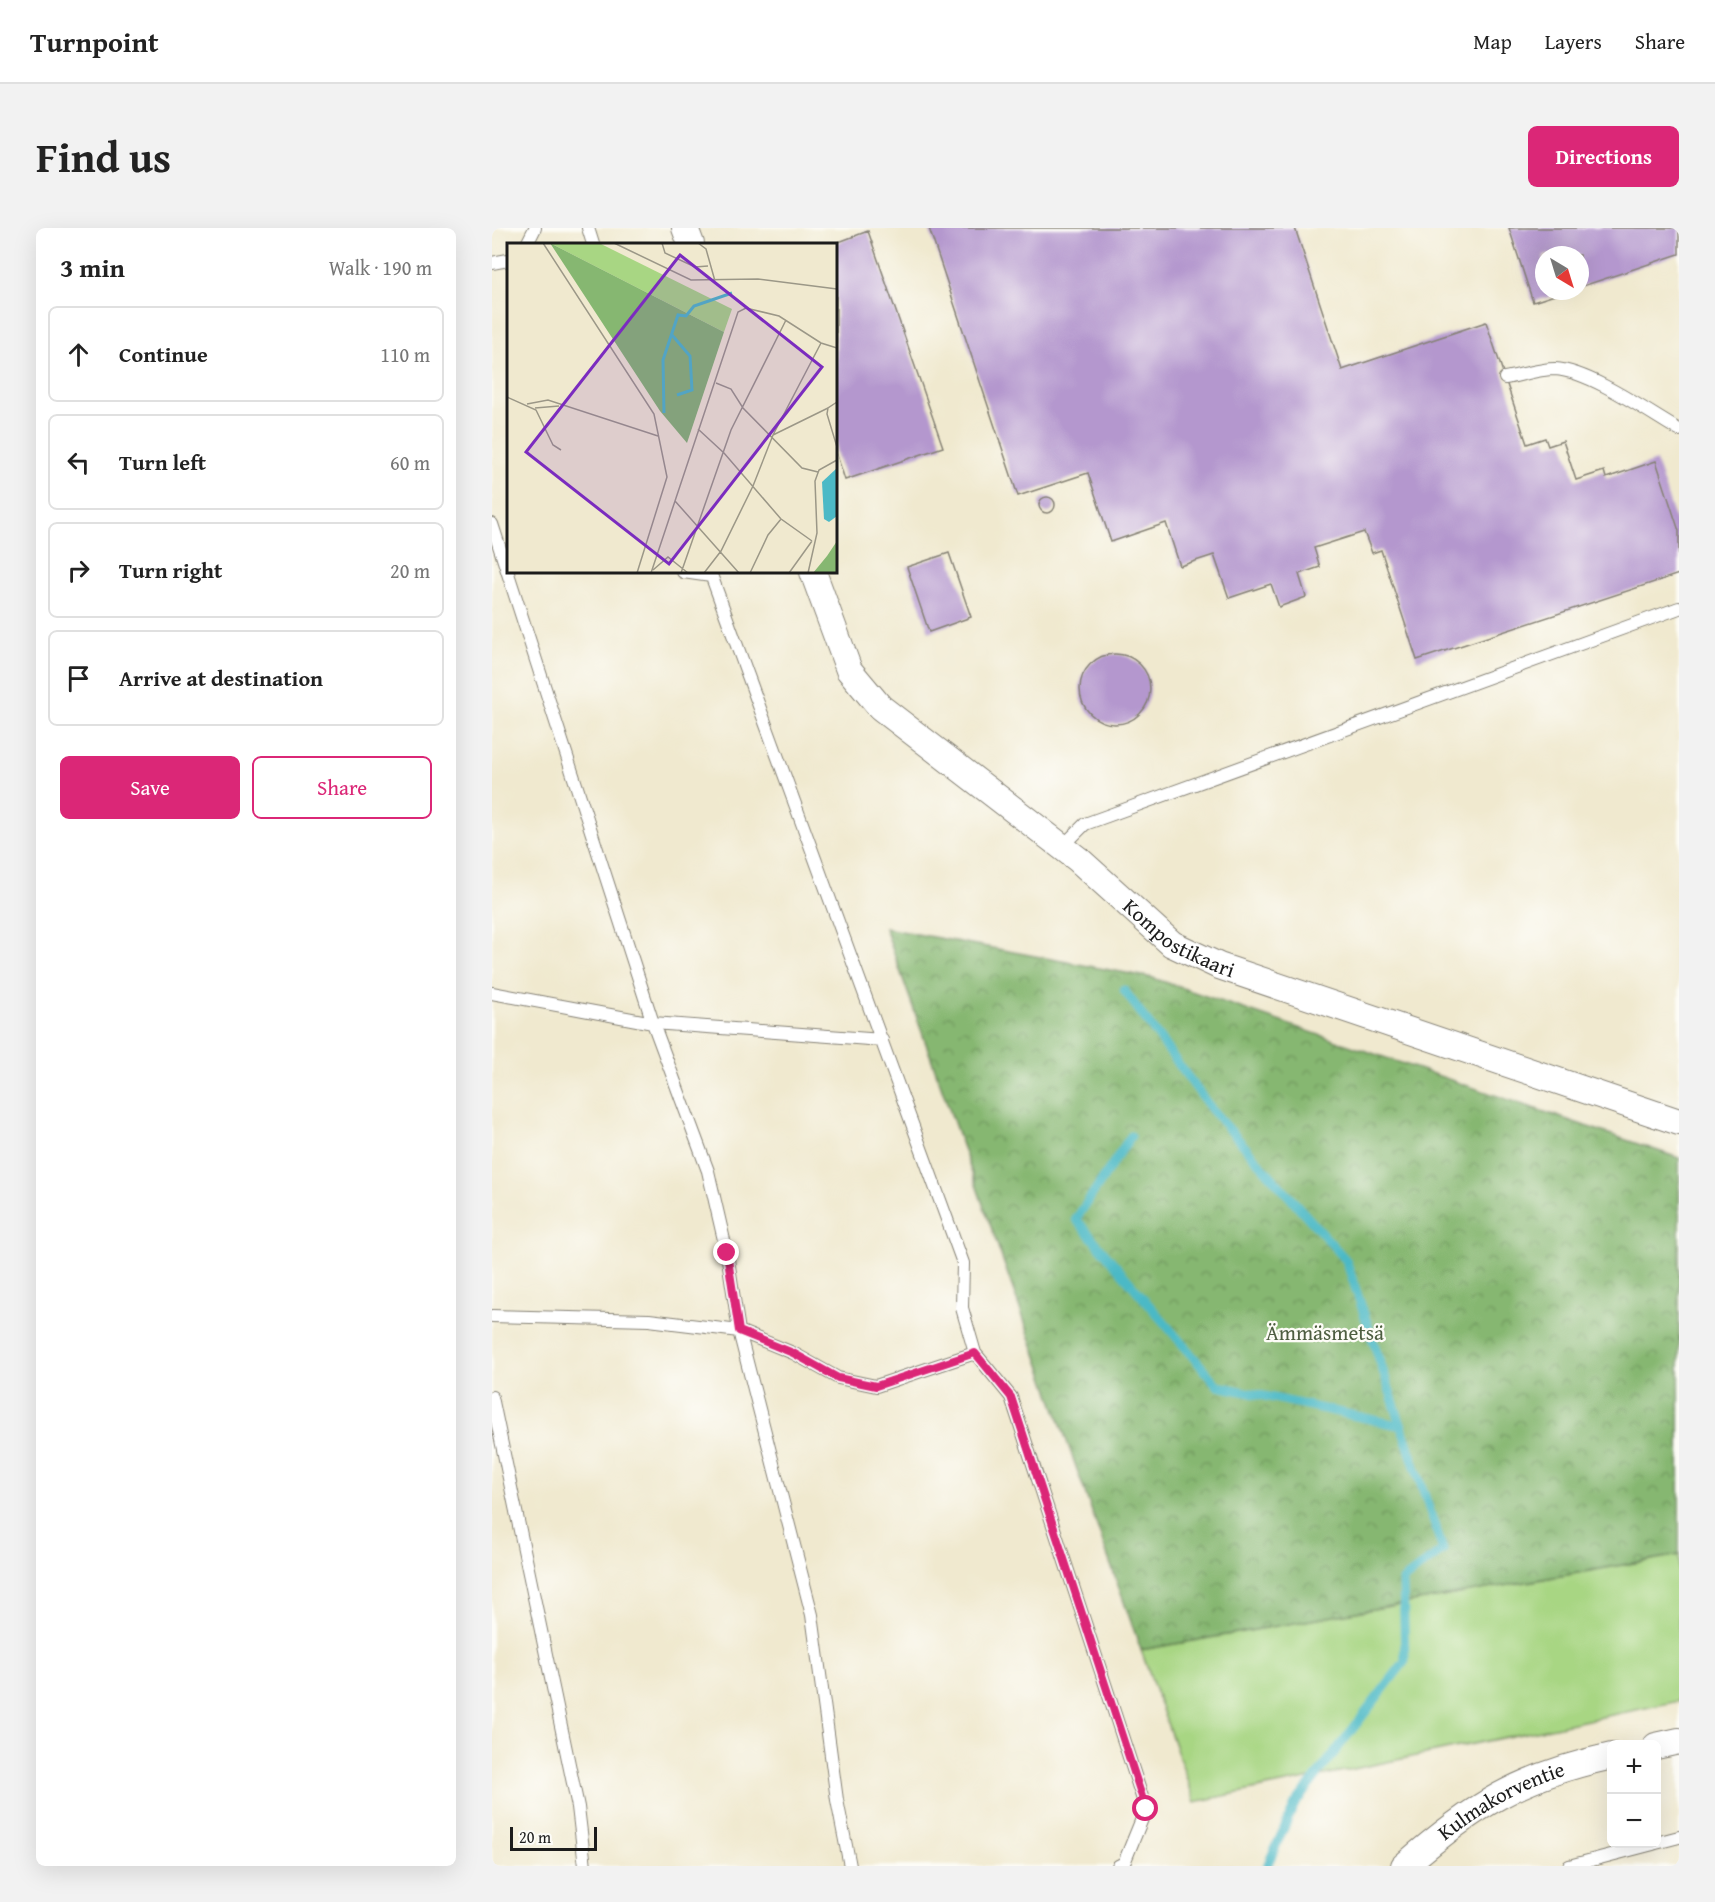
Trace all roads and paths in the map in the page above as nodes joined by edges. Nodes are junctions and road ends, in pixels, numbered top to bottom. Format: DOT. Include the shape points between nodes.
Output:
graph roads {
  1 [pos="535,228"];
  2 [pos="588,228"];
  3 [pos="685,228"];
  4 [pos="528,243"];
  5 [pos="593,243"];
  6 [pos="691,243"];
  7 [pos="507,260"];
  8 [pos="492,263"];
  9 [pos="1505,378"];
  10 [pos="1679,430"];
  11 [pos="492,524"];
  12 [pos="500,545"];
  13 [pos="507,567"];
  14 [pos="509,573"];
  15 [pos="813,573"];
  16 [pos="710,574"];
  17 [pos="1676,610"];
  18 [pos="1062,847"];
  19 [pos="492,993"];
  20 [pos="653,1023"];
  21 [pos="882,1040"];
  22 [pos="1679,1122"];
  23 [pos="492,1316"];
  24 [pos="739,1331"];
  25 [pos="975,1353"];
  26 [pos="492,1397"];
  27 [pos="1679,1741"];
  28 [pos="1661,1745"];
  29 [pos="1607,1757"];
  30 [pos="1679,1837"];
  31 [pos="1661,1842"];
  32 [pos="1636,1848"];
  33 [pos="585,1866"];
  34 [pos="850,1866"];
  35 [pos="1118,1866"];
  36 [pos="1404,1866"];
  37 [pos="1569,1866"];
  1 -- 4 [label="lane"];
  2 -- 5 [label="lane"];
  3 -- 6 [label="street"];
  7 -- 8 [label="lane"];
  9 -- 10 [label="lane" via="1554,369 1571,372"];
  11 -- 12 [label="lane"];
  12 -- 13 [label="lane"];
  14 -- 20 [label="lane"];
  15 -- 18 [label="street, Kompostikaari" via="849,670 880,707"];
  16 -- 21 [label="lane"];
  17 -- 18 [label="lane" via="1085,824"];
  18 -- 22 [label="street, Kompostikaari" via="1172,944 1220,966"];
  19 -- 20 [label="lane"];
  20 -- 21 [label="lane"];
  20 -- 24 [label="lane" via="708,1171 727,1253"];
  21 -- 25 [label="lane" via="963,1263 962,1308"];
  23 -- 24 [label="lane" via="649,1320"];
  24 -- 25 [label="lane" via="793,1353 838,1378 876,1386"];
  24 -- 34 [label="lane" via="812,1615"];
  25 -- 35 [label="lane" via="1011,1397 1146,1809 1124,1863"];
  26 -- 33 [label="lane" via="578,1808"];
  27 -- 28 [label="street"];
  29 -- 36 [label="street, Kulmakorventie" via="1521,1783 1480,1806"];
  30 -- 31 [label="lane"];
  32 -- 37 [label="lane"];
}
